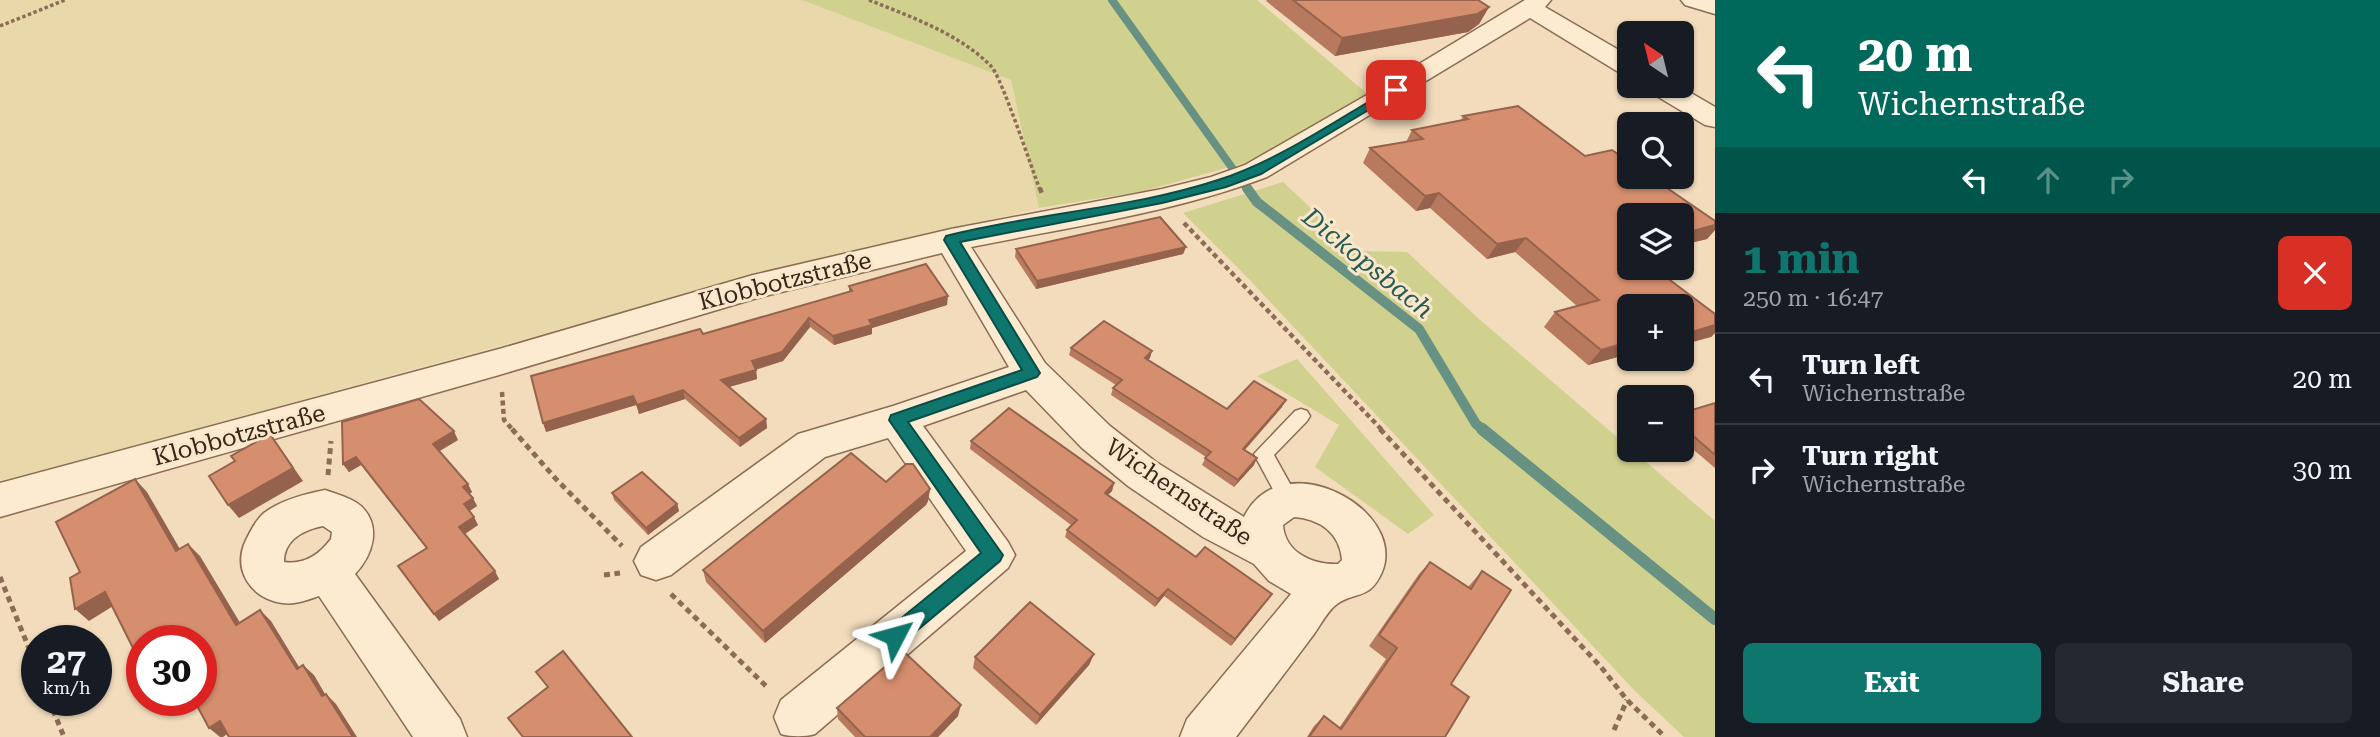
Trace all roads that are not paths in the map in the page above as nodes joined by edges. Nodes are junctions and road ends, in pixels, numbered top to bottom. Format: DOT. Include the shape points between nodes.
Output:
graph roads {
  1 [pos="1693,0"];
  2 [pos="1535,4"];
  3 [pos="1715,7"];
  4 [pos="1617,59"];
  5 [pos="1680,98"];
  6 [pos="1715,119"];
  7 [pos="951,240"];
  8 [pos="1032,373"];
  9 [pos="1301,416"];
  10 [pos="897,420"];
  11 [pos="0,500"];
  12 [pos="1289,500"];
  13 [pos="1267,550"];
  14 [pos="656,561"];
  15 [pos="328,572"];
  16 [pos="1325,585"];
  17 [pos="798,717"];
  18 [pos="442,737"];
  19 [pos="1205,737"];
  1 -- 3 [label="street"];
  2 -- 4 [label="street"];
  2 -- 7 [label="street, Klobbotzstraße" via="1256,171 1162,199"];
  5 -- 6 [label="street"];
  7 -- 8 [label="street, Wichernstraße"];
  7 -- 11 [label="street, Klobbotzstraße" via="753,287"];
  8 -- 10 [label="street"];
  8 -- 13 [label="street, Wichernstraße" via="1096,437 1142,474"];
  9 -- 12 [label="lane" via="1263,454"];
  10 -- 14 [label="street" via="812,445"];
  10 -- 17 [label="street" via="993,555"];
  12 -- 13 [label="street, Wichernstraße" via="1276,504 1262,524"];
  12 -- 16 [label="street" via="1319,503 1334,510 1358,532 1364,545 1365,558 1353,579"];
  13 -- 16 [label="street, Wichernstraße" via="1291,574"];
  15 -- 15 [label="street" via="354,539 352,523 342,512 325,508 308,511 275,530 260,558 263,572 274,582 309,582"];
  15 -- 18 [label="street"];
  16 -- 19 [label="street"];
}
